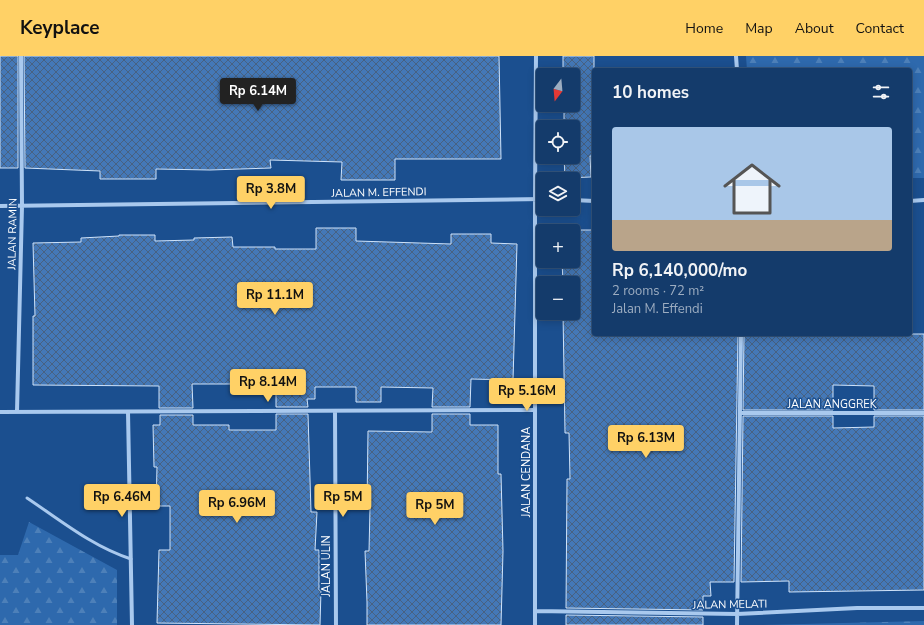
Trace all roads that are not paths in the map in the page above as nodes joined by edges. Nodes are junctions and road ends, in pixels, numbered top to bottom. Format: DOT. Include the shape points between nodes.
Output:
graph roads {
  1 [pos="21,56"];
  2 [pos="536,56"];
  3 [pos="736,56"];
  4 [pos="737,68"];
  5 [pos="534,199"];
  6 [pos="580,200"];
  7 [pos="592,200"];
  8 [pos="924,200"];
  9 [pos="912,201"];
  10 [pos="0,206"];
  11 [pos="22,206"];
  12 [pos="741,336"];
  13 [pos="535,410"];
  14 [pos="335,411"];
  15 [pos="0,412"];
  16 [pos="17,412"];
  17 [pos="128,412"];
  18 [pos="740,413"];
  19 [pos="924,413"];
  20 [pos="27,498"];
  21 [pos="131,558"];
  22 [pos="924,608"];
  23 [pos="535,611"];
  24 [pos="737,614"];
  25 [pos="132,625"];
  26 [pos="336,625"];
  27 [pos="535,625"];
  28 [pos="737,625"];
  1 -- 11 [label="street, JALAN RAMIN"];
  2 -- 5 [label="street, JALAN CENDANA"];
  3 -- 4 [label="street"];
  5 -- 11 [label="street, JALAN M. EFFENDI"];
  5 -- 13 [label="street, JALAN CENDANA"];
  6 -- 7 [label="street"];
  8 -- 9 [label="street"];
  10 -- 11 [label="street, JALAN M. EFFENDI"];
  11 -- 16 [label="street, JALAN RAMIN"];
  12 -- 18 [label="street"];
  13 -- 14 [label="street"];
  13 -- 23 [label="street, JALAN CENDANA"];
  14 -- 17 [label="street"];
  14 -- 26 [label="street, JALAN ULIN"];
  15 -- 16 [label="street"];
  16 -- 17 [label="street"];
  17 -- 21 [label="street"];
  18 -- 19 [label="street, JALAN ANGGREK"];
  18 -- 24 [label="street"];
  20 -- 21 [label="lane" via="94,542"];
  21 -- 25 [label="street"];
  22 -- 24 [label="street, JALAN MELATI" via="857,608"];
  23 -- 24 [label="street, JALAN MELATI"];
  23 -- 27 [label="street, JALAN CENDANA"];
  24 -- 28 [label="street"];
}
